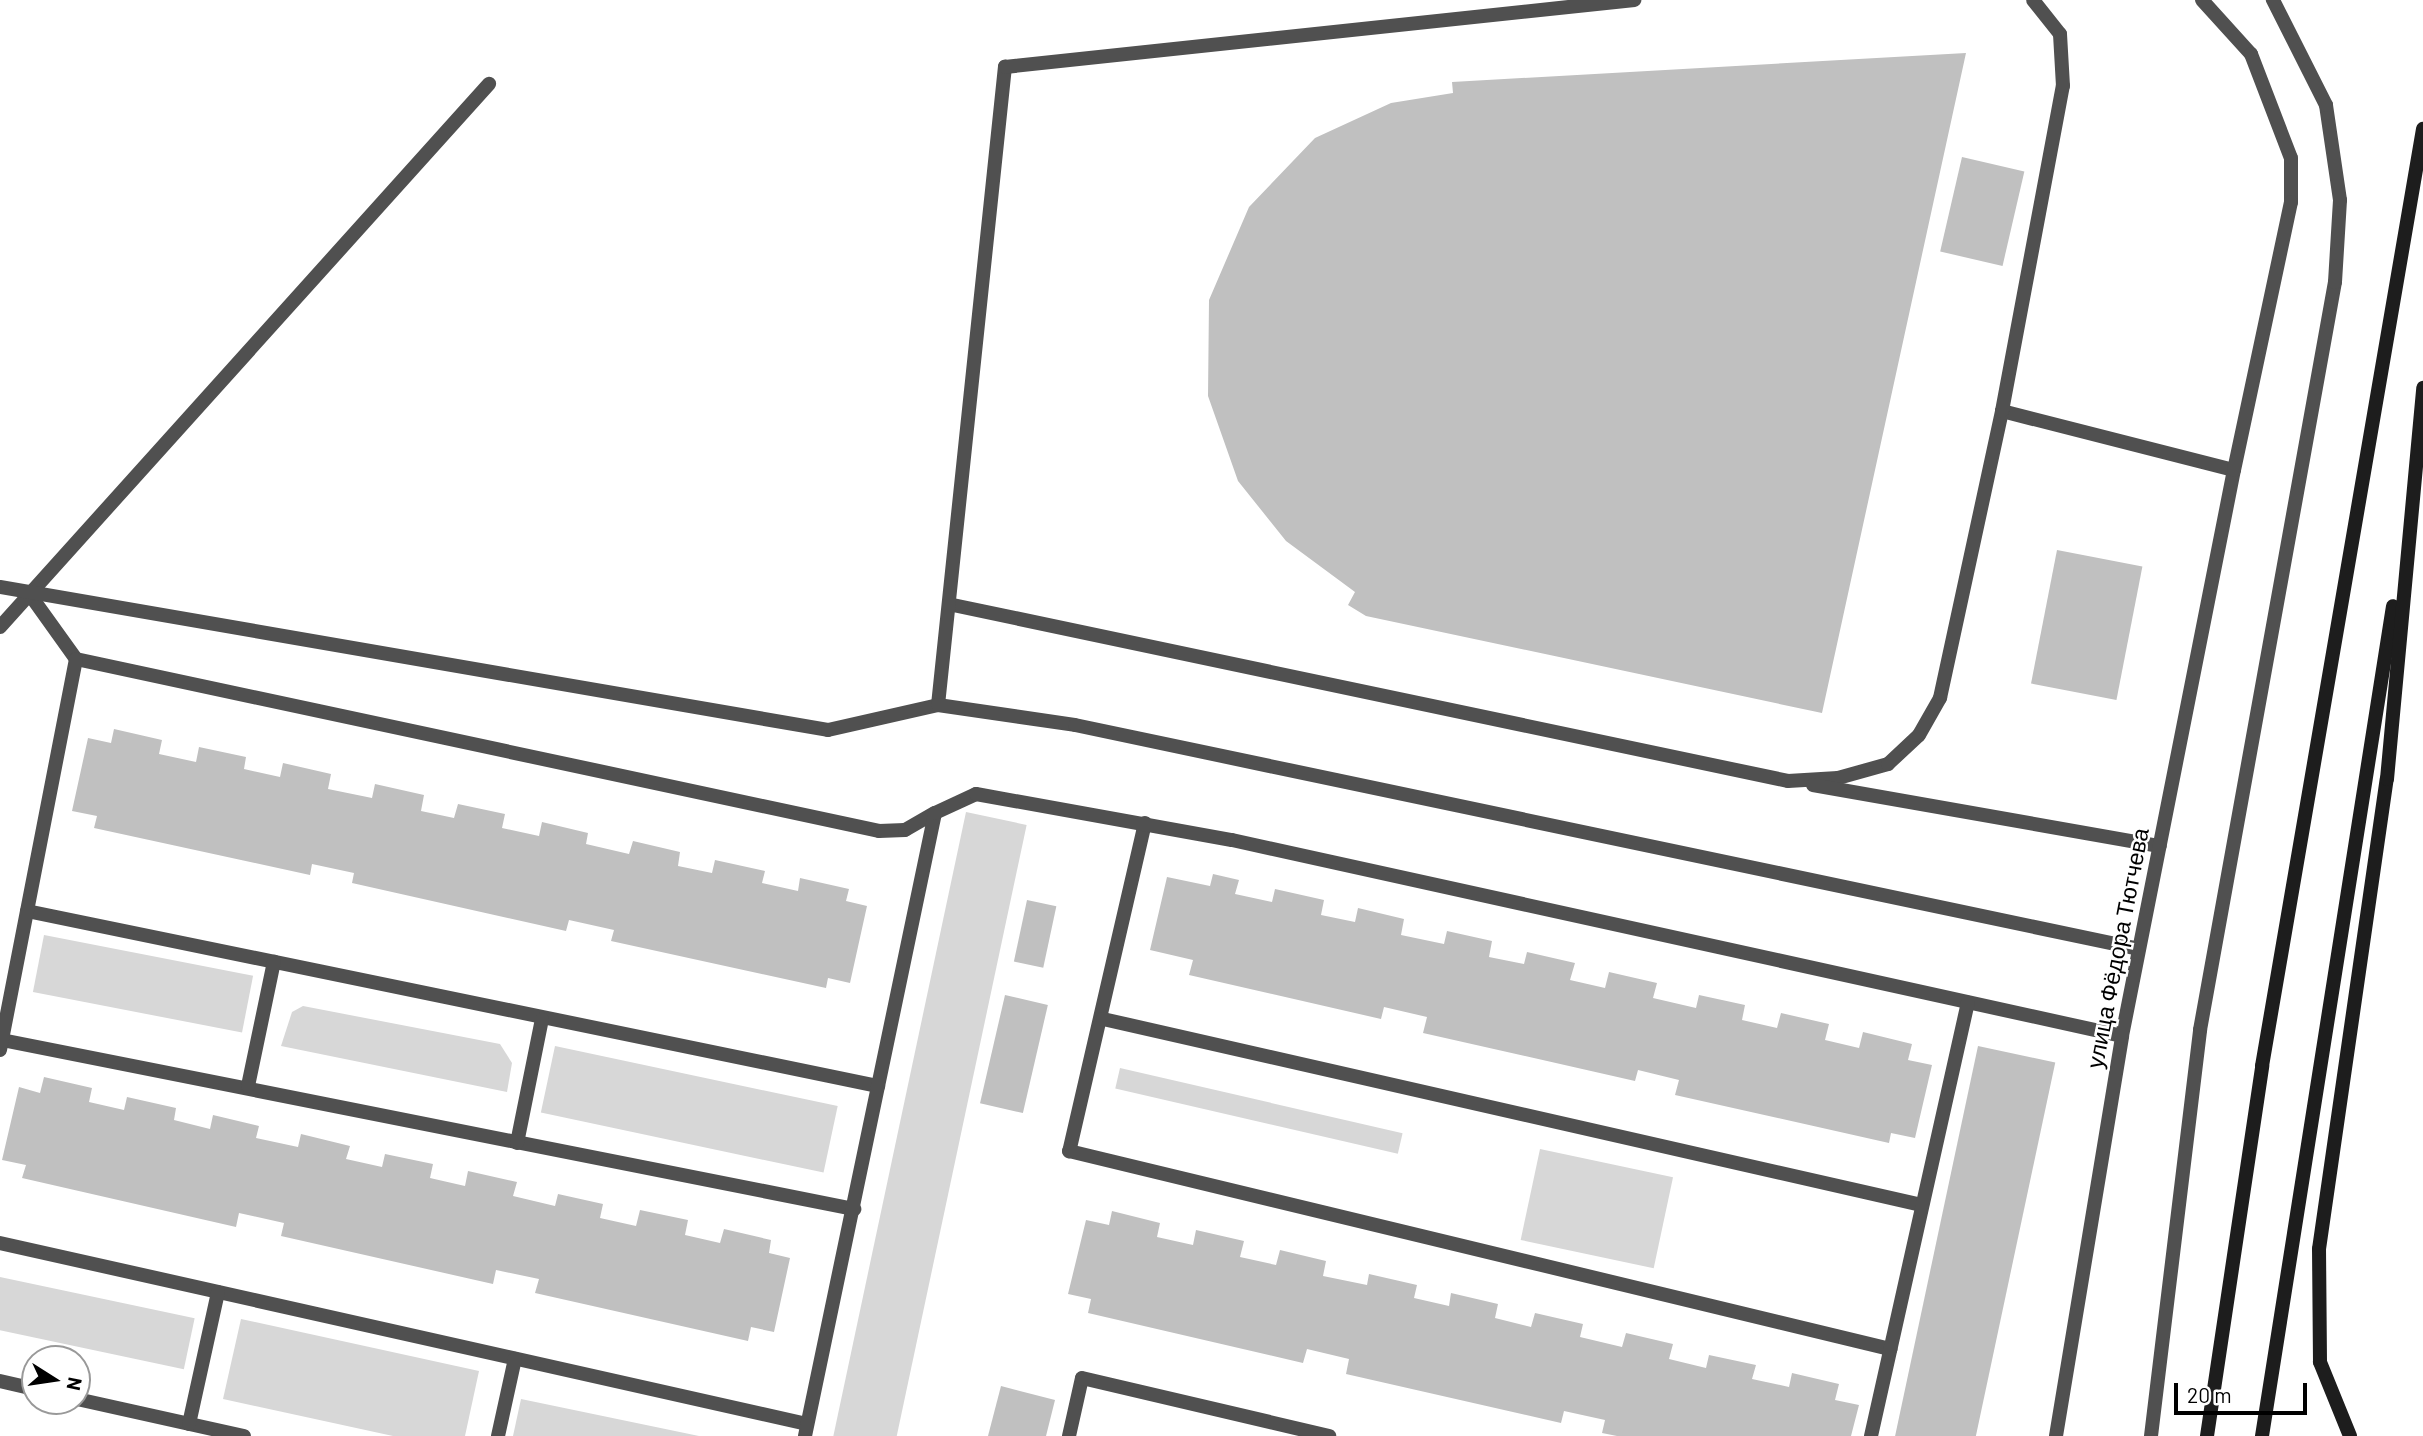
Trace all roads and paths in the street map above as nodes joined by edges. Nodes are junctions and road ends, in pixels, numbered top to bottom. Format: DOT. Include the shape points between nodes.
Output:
graph roads {
  1 [pos="1633,0"];
  2 [pos="2033,0"];
  3 [pos="2202,0"];
  4 [pos="2273,0"];
  5 [pos="489,84"];
  6 [pos="2423,129"];
  7 [pos="2423,388"];
  8 [pos="2001,411"];
  9 [pos="2234,470"];
  10 [pos="2412,480"];
  11 [pos="0,587"];
  12 [pos="28,592"];
  13 [pos="953,605"];
  14 [pos="0,627"];
  15 [pos="76,659"];
  16 [pos="938,705"];
  17 [pos="1788,781"];
  18 [pos="935,813"];
  19 [pos="1145,823"];
  20 [pos="2160,846"];
  21 [pos="27,911"];
  22 [pos="2139,949"];
  23 [pos="274,962"];
  24 [pos="1968,1003"];
  25 [pos="542,1019"];
  26 [pos="1103,1019"];
  27 [pos="2122,1036"];
  28 [pos="1,1045"];
  29 [pos="248,1086"];
  30 [pos="878,1086"];
  31 [pos="517,1143"];
  32 [pos="1922,1205"];
  33 [pos="854,1209"];
  34 [pos="0,1243"];
  35 [pos="218,1292"];
  36 [pos="1890,1349"];
  37 [pos="515,1359"];
  38 [pos="0,1381"];
  39 [pos="21,1386"];
  40 [pos="91,1402"];
  41 [pos="189,1424"];
  42 [pos="806,1430"];
  43 [pos="244,1436"];
  44 [pos="498,1436"];
  45 [pos="1069,1436"];
  46 [pos="1329,1436"];
  47 [pos="1871,1436"];
  48 [pos="2056,1436"];
  49 [pos="2151,1436"];
  50 [pos="2207,1436"];
  51 [pos="2262,1436"];
  52 [pos="2350,1436"];
  1 -- 13 [label="street" via="1005,67"];
  2 -- 8 [label="street" via="2060,34 2063,86"];
  3 -- 9 [label="street, улица Фёдора Тютчева" via="2251,54 2291,158 2291,202"];
  4 -- 49 [label="street" via="2326,105 2340,200 2335,282 2200,1030"];
  5 -- 12 [label="street"];
  6 -- 50 [label="main road" via="2262,1066"];
  7 -- 10 [label="main road"];
  8 -- 9 [label="street"];
  8 -- 17 [label="street" via="1940,698 1919,735 1888,764 1838,778"];
  9 -- 20 [label="street, улица Фёдора Тютчева"];
  10 -- 51 [label="main road"];
  10 -- 52 [label="main road" via="2387,779 2319,1249 2320,1362"];
  11 -- 12 [label="street"];
  12 -- 14 [label="street"];
  12 -- 15 [label="street"];
  12 -- 16 [label="street" via="828,730"];
  13 -- 16 [label="street"];
  13 -- 17 [label="street"];
  15 -- 18 [label="street" via="879,831 905,830"];
  15 -- 21 [label="street"];
  16 -- 22 [label="street" via="1075,725"];
  17 -- 20 [label="street"];
  18 -- 19 [label="street" via="976,794"];
  18 -- 30 [label="street"];
  19 -- 24 [label="street"];
  19 -- 26 [label="street"];
  20 -- 22 [label="street, улица Фёдора Тютчева"];
  21 -- 23 [label="street"];
  21 -- 28 [label="street"];
  22 -- 27 [label="street, улица Фёдора Тютчева"];
  23 -- 25 [label="street"];
  23 -- 29 [label="street"];
  24 -- 27 [label="street"];
  24 -- 32 [label="street"];
  25 -- 30 [label="street"];
  25 -- 31 [label="street"];
  26 -- 32 [label="street"];
  26 -- 36 [label="street" via="1069,1151"];
  27 -- 48 [label="street, улица Фёдора Тютчева"];
  28 -- 29 [label="street"];
  29 -- 31 [label="street"];
  30 -- 33 [label="street"];
  31 -- 33 [label="street"];
  32 -- 36 [label="street"];
  33 -- 42 [label="street"];
  34 -- 35 [label="street"];
  35 -- 37 [label="street"];
  35 -- 41 [label="street"];
  36 -- 47 [label="street"];
  37 -- 42 [label="street"];
  37 -- 44 [label="street"];
  38 -- 39 [label="street"];
  40 -- 41 [label="street"];
  41 -- 43 [label="street"];
  45 -- 46 [label="street" via="1082,1378"];
}
